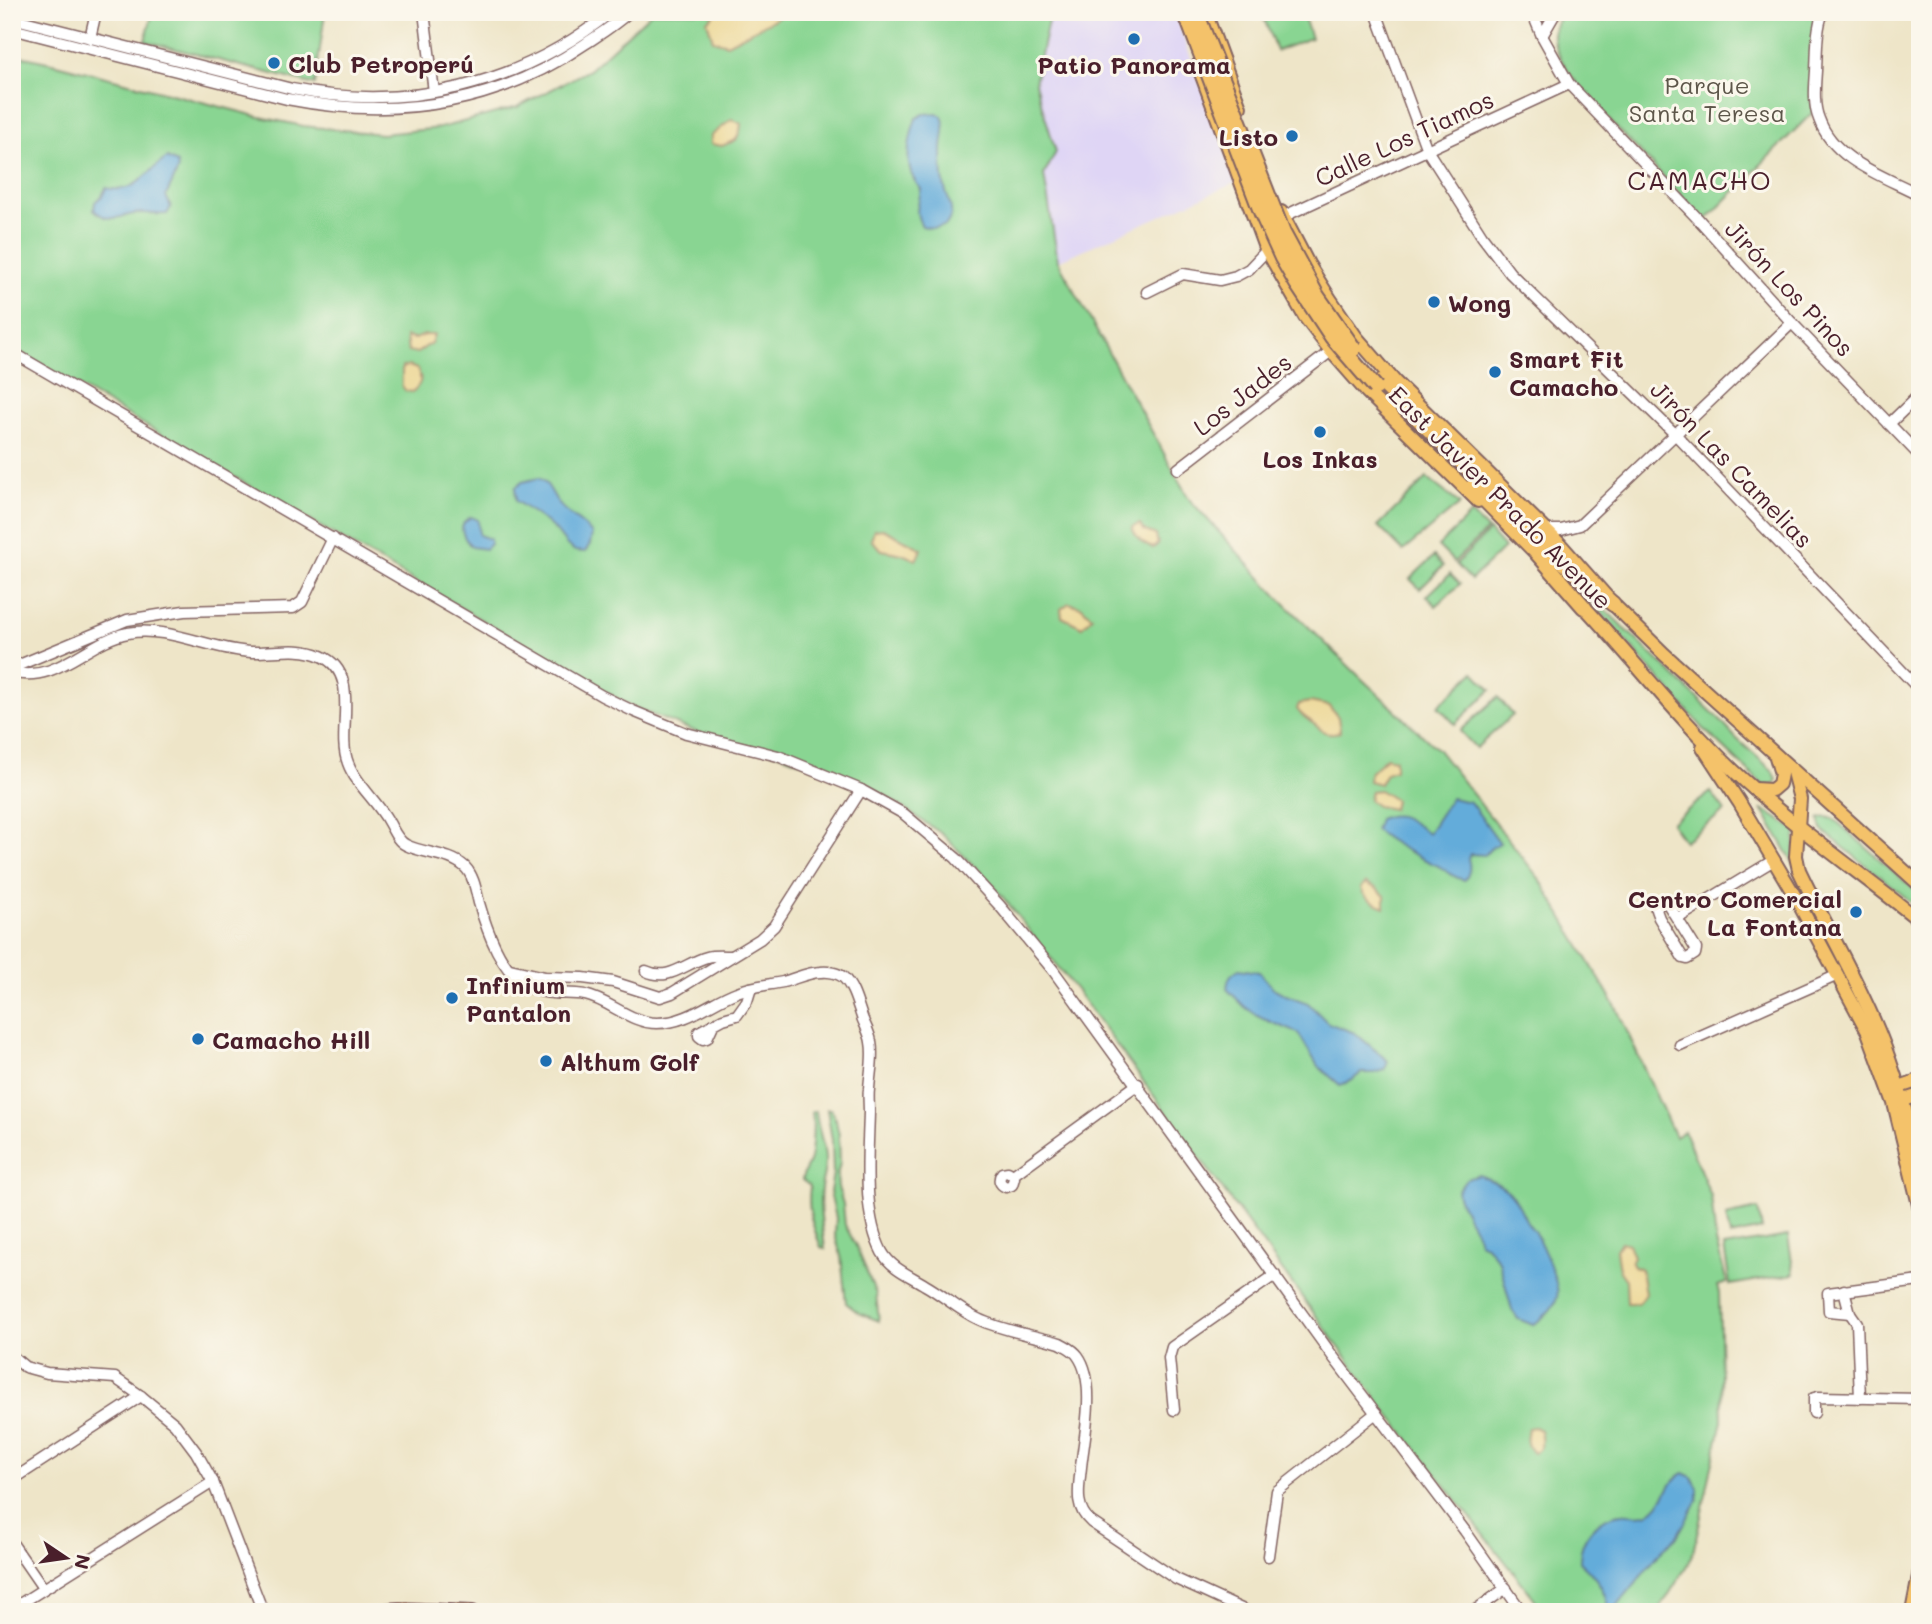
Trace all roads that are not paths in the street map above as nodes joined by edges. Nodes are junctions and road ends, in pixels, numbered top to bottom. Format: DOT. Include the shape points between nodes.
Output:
graph roads {
  1 [pos="96,12"];
  2 [pos="424,12"];
  3 [pos="611,12"];
  4 [pos="629,12"];
  5 [pos="1178,12"];
  6 [pos="1376,12"];
  7 [pos="1532,12"];
  8 [pos="1556,12"];
  9 [pos="1823,12"];
  10 [pos="1203,15"];
  11 [pos="12,18"];
  12 [pos="1818,18"];
  13 [pos="1184,20"];
  14 [pos="12,29"];
  15 [pos="1542,36"];
  16 [pos="90,38"];
  17 [pos="1569,84"];
  18 [pos="434,92"];
  19 [pos="1427,150"];
  20 [pos="1920,195"];
  21 [pos="1284,217"];
  22 [pos="1254,220"];
  23 [pos="1266,251"];
  24 [pos="1147,292"];
  25 [pos="1792,323"];
  26 [pos="1331,351"];
  27 [pos="12,352"];
  28 [pos="1379,385"];
  29 [pos="1920,394"];
  30 [pos="1889,424"];
  31 [pos="1676,435"];
  32 [pos="1920,456"];
  33 [pos="1178,469"];
  34 [pos="1545,530"];
  35 [pos="332,538"];
  36 [pos="1613,604"];
  37 [pos="1584,607"];
  38 [pos="12,670"];
  39 [pos="1920,690"];
  40 [pos="1694,732"];
  41 [pos="1775,755"];
  42 [pos="1792,770"];
  43 [pos="1754,789"];
  44 [pos="861,790"];
  45 [pos="1800,827"];
  46 [pos="1774,860"];
  47 [pos="1920,885"];
  48 [pos="1678,918"];
  49 [pos="1920,921"];
  50 [pos="731,956"];
  51 [pos="510,968"];
  52 [pos="646,971"];
  53 [pos="1838,975"];
  54 [pos="751,988"];
  55 [pos="713,1025"];
  56 [pos="1680,1045"];
  57 [pos="1920,1080"];
  58 [pos="1138,1084"];
  59 [pos="1894,1088"];
  60 [pos="1920,1095"];
  61 [pos="1898,1102"];
  62 [pos="1920,1165"];
  63 [pos="1013,1175"];
  64 [pos="1920,1209"];
  65 [pos="1275,1275"];
  66 [pos="1920,1281"];
  67 [pos="1844,1290"];
  68 [pos="1850,1314"];
  69 [pos="12,1356"];
  70 [pos="141,1396"];
  71 [pos="1860,1398"];
  72 [pos="1920,1399"];
  73 [pos="1174,1410"];
  74 [pos="1376,1413"];
  75 [pos="1814,1413"];
  76 [pos="12,1480"];
  77 [pos="214,1482"];
  78 [pos="12,1543"];
  79 [pos="1268,1556"];
  80 [pos="1920,1571"];
  81 [pos="43,1588"];
  82 [pos="1506,1588"];
  83 [pos="12,1609"];
  84 [pos="264,1612"];
  85 [pos="355,1612"];
  86 [pos="473,1612"];
  87 [pos="1248,1612"];
  88 [pos="1473,1612"];
  89 [pos="1522,1612"];
  90 [pos="1912,1612"];
  1 -- 16 [label="street"];
  2 -- 18 [label="street"];
  3 -- 18 [label="street" via="568,43 521,67"];
  4 -- 14 [label="street" via="573,52 511,84 439,103 370,109 287,99"];
  5 -- 13 [label="main road, East Javier Prado Avenue"];
  6 -- 19 [label="street, Jirón Las Camelias"];
  7 -- 15 [label="street, Jirón Los Pinos"];
  8 -- 15 [label="street"];
  9 -- 12 [label="street"];
  10 -- 13 [label="main road"];
  10 -- 21 [label="main road, East Javier Prado Avenue"];
  10 -- 28 [label="highway, bridge" via="1268,197 1295,257 1330,317"];
  11 -- 16 [label="street"];
  12 -- 20 [label="street" via="1816,109 1828,137 1843,154"];
  13 -- 22 [label="main road, East Javier Prado Avenue"];
  13 -- 28 [label="highway, bridge" via="1282,258 1332,337"];
  15 -- 17 [label="street, Jirón Los Pinos"];
  16 -- 18 [label="street" via="315,94 372,98"];
  17 -- 19 [label="street, Calle Los Tiamos"];
  17 -- 25 [label="street, Jirón Los Pinos"];
  19 -- 21 [label="street, Calle Los Tiamos"];
  19 -- 31 [label="street, Jirón Las Camelias" via="1510,273"];
  21 -- 22 [label="street, Calle Los Tiamos"];
  21 -- 34 [label="main road, East Javier Prado Avenue" via="1308,264 1356,337"];
  22 -- 23 [label="main road, East Javier Prado Avenue"];
  23 -- 24 [label="street" via="1236,276 1220,280 1183,274"];
  23 -- 26 [label="main road, East Javier Prado Avenue"];
  25 -- 30 [label="street, Jirón Los Pinos"];
  25 -- 31 [label="street"];
  26 -- 33 [label="street, Los Jades"];
  26 -- 37 [label="main road, East Javier Prado Avenue" via="1385,411"];
  27 -- 35 [label="street"];
  28 -- 36 [label="highway" via="1551,551"];
  28 -- 37 [label="highway"];
  29 -- 30 [label="street"];
  30 -- 32 [label="street, Jirón Los Pinos"];
  31 -- 34 [label="street" via="1580,525"];
  31 -- 39 [label="street, Jirón Las Camelias"];
  34 -- 36 [label="main road, East Javier Prado Avenue"];
  35 -- 38 [label="street" via="302,602 293,608 184,611 127,620"];
  35 -- 44 [label="street" via="632,711 686,733 778,757"];
  36 -- 41 [label="main road, East Javier Prado Avenue"];
  37 -- 40 [label="main road, East Javier Prado Avenue"];
  38 -- 51 [label="street" via="29,675 59,667 109,638 145,630 219,648 317,653 330,660 340,673 346,695 344,746 352,772 402,844 463,865 471,875 498,953"];
  40 -- 43 [label="main road, East Javier Prado Avenue"];
  40 -- 46 [label="main road"];
  41 -- 42 [label="main road, East Javier Prado Avenue"];
  41 -- 43 [label="main road" via="1779,784 1772,790"];
  42 -- 45 [label="main road" via="1800,799"];
  42 -- 47 [label="main road, East Javier Prado Avenue"];
  43 -- 45 [label="main road, East Javier Prado Avenue"];
  44 -- 50 [label="street" via="774,926"];
  44 -- 58 [label="street" via="904,814 956,858 1053,970"];
  45 -- 49 [label="main road, East Javier Prado Avenue"];
  45 -- 59 [label="main road" via="1796,862 1880,1034"];
  46 -- 48 [label="street"];
  46 -- 53 [label="main road"];
  48 -- 48 [label="street" via="1668,904 1657,906 1659,918 1687,959 1696,949"];
  50 -- 51 [label="street" via="681,989 660,997 613,982 545,977"];
  50 -- 52 [label="street" via="707,957 665,975"];
  51 -- 54 [label="street" via="530,988 599,999 635,1020 657,1023 680,1020"];
  53 -- 56 [label="street"];
  53 -- 59 [label="main road"];
  54 -- 55 [label="street" via="737,1015"];
  54 -- 87 [label="street" via="816,971 843,977 871,1041 870,1209 884,1255 902,1272 980,1321 1070,1348 1083,1366 1088,1390 1078,1498 1084,1516 1176,1578"];
  57 -- 59 [label="main road"];
  58 -- 63 [label="street"];
  58 -- 65 [label="street"];
  59 -- 61 [label="main road"];
  60 -- 61 [label="main road"];
  61 -- 62 [label="main road"];
  61 -- 64 [label="main road"];
  65 -- 73 [label="street" via="1172,1347"];
  65 -- 74 [label="street"];
  66 -- 67 [label="street"];
  67 -- 68 [label="street"];
  67 -- 68 [label="street" via="1828,1293 1828,1309"];
  68 -- 71 [label="street" via="1857,1324"];
  69 -- 70 [label="street" via="25,1367 47,1373 115,1378"];
  70 -- 76 [label="street"];
  70 -- 77 [label="street" via="175,1424"];
  71 -- 72 [label="street"];
  71 -- 75 [label="street" via="1818,1396"];
  74 -- 79 [label="street" via="1277,1491"];
  74 -- 82 [label="street"];
  77 -- 81 [label="street"];
  77 -- 84 [label="street"];
  78 -- 81 [label="street"];
  80 -- 90 [label="main road"];
  81 -- 83 [label="street"];
  82 -- 88 [label="street"];
  82 -- 89 [label="street"];
  85 -- 86 [label="main road"];
}
